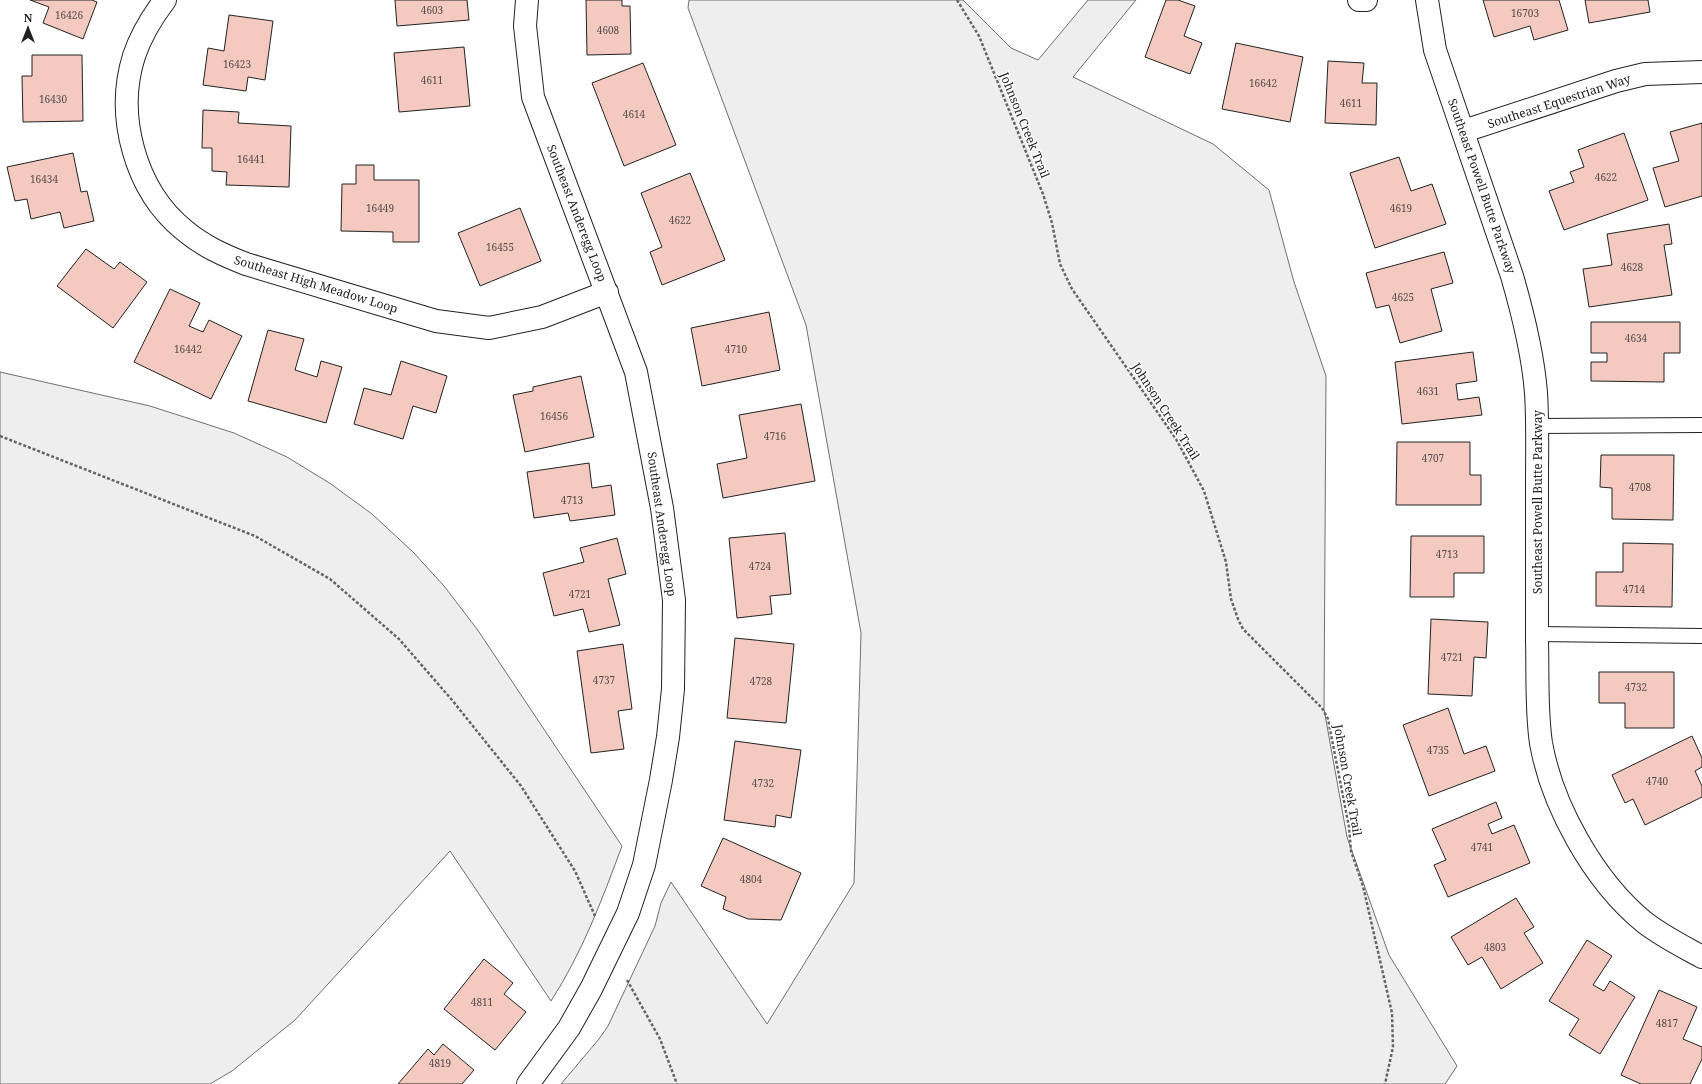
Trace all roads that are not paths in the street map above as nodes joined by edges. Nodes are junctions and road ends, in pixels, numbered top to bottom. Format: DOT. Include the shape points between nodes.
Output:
graph roads {
  1 [pos="165,0"];
  2 [pos="526,0"];
  3 [pos="1359,0"];
  4 [pos="1366,0"];
  5 [pos="1427,0"];
  6 [pos="1702,72"];
  7 [pos="1464,131"];
  8 [pos="607,292"];
  9 [pos="1702,425"];
  10 [pos="1537,426"];
  11 [pos="1537,634"];
  12 [pos="1702,636"];
  13 [pos="1702,957"];
  14 [pos="528,1084"];
  1 -- 8 [label="street, Southeast High Meadow Loop" via="142,35 128,80 131,142 147,186 165,211 203,244 223,256 246,264 428,318 489,328 542,317"];
  2 -- 8 [label="street, Southeast Anderegg Loop" via="525,26 533,97"];
  3 -- 4 [label="street"];
  5 -- 7 [label="street, Southeast Powell Butte Parkway" via="1435,50"];
  6 -- 7 [label="street, Southeast Equestrian Way" via="1645,74 1616,81"];
  7 -- 10 [label="street, Southeast Powell Butte Parkway" via="1521,308 1534,369"];
  8 -- 14 [label="street, Southeast Anderegg Loop" via="636,372 662,508 674,600 673,689 661,780 642,872 628,913 569,1028"];
  9 -- 10 [label="lane"];
  10 -- 11 [label="street, Southeast Powell Butte Parkway"];
  11 -- 12 [label="lane"];
  11 -- 13 [label="street, Southeast Powell Butte Parkway" via="1542,743 1556,796 1570,825 1600,875 1626,904 1665,937"];
}
